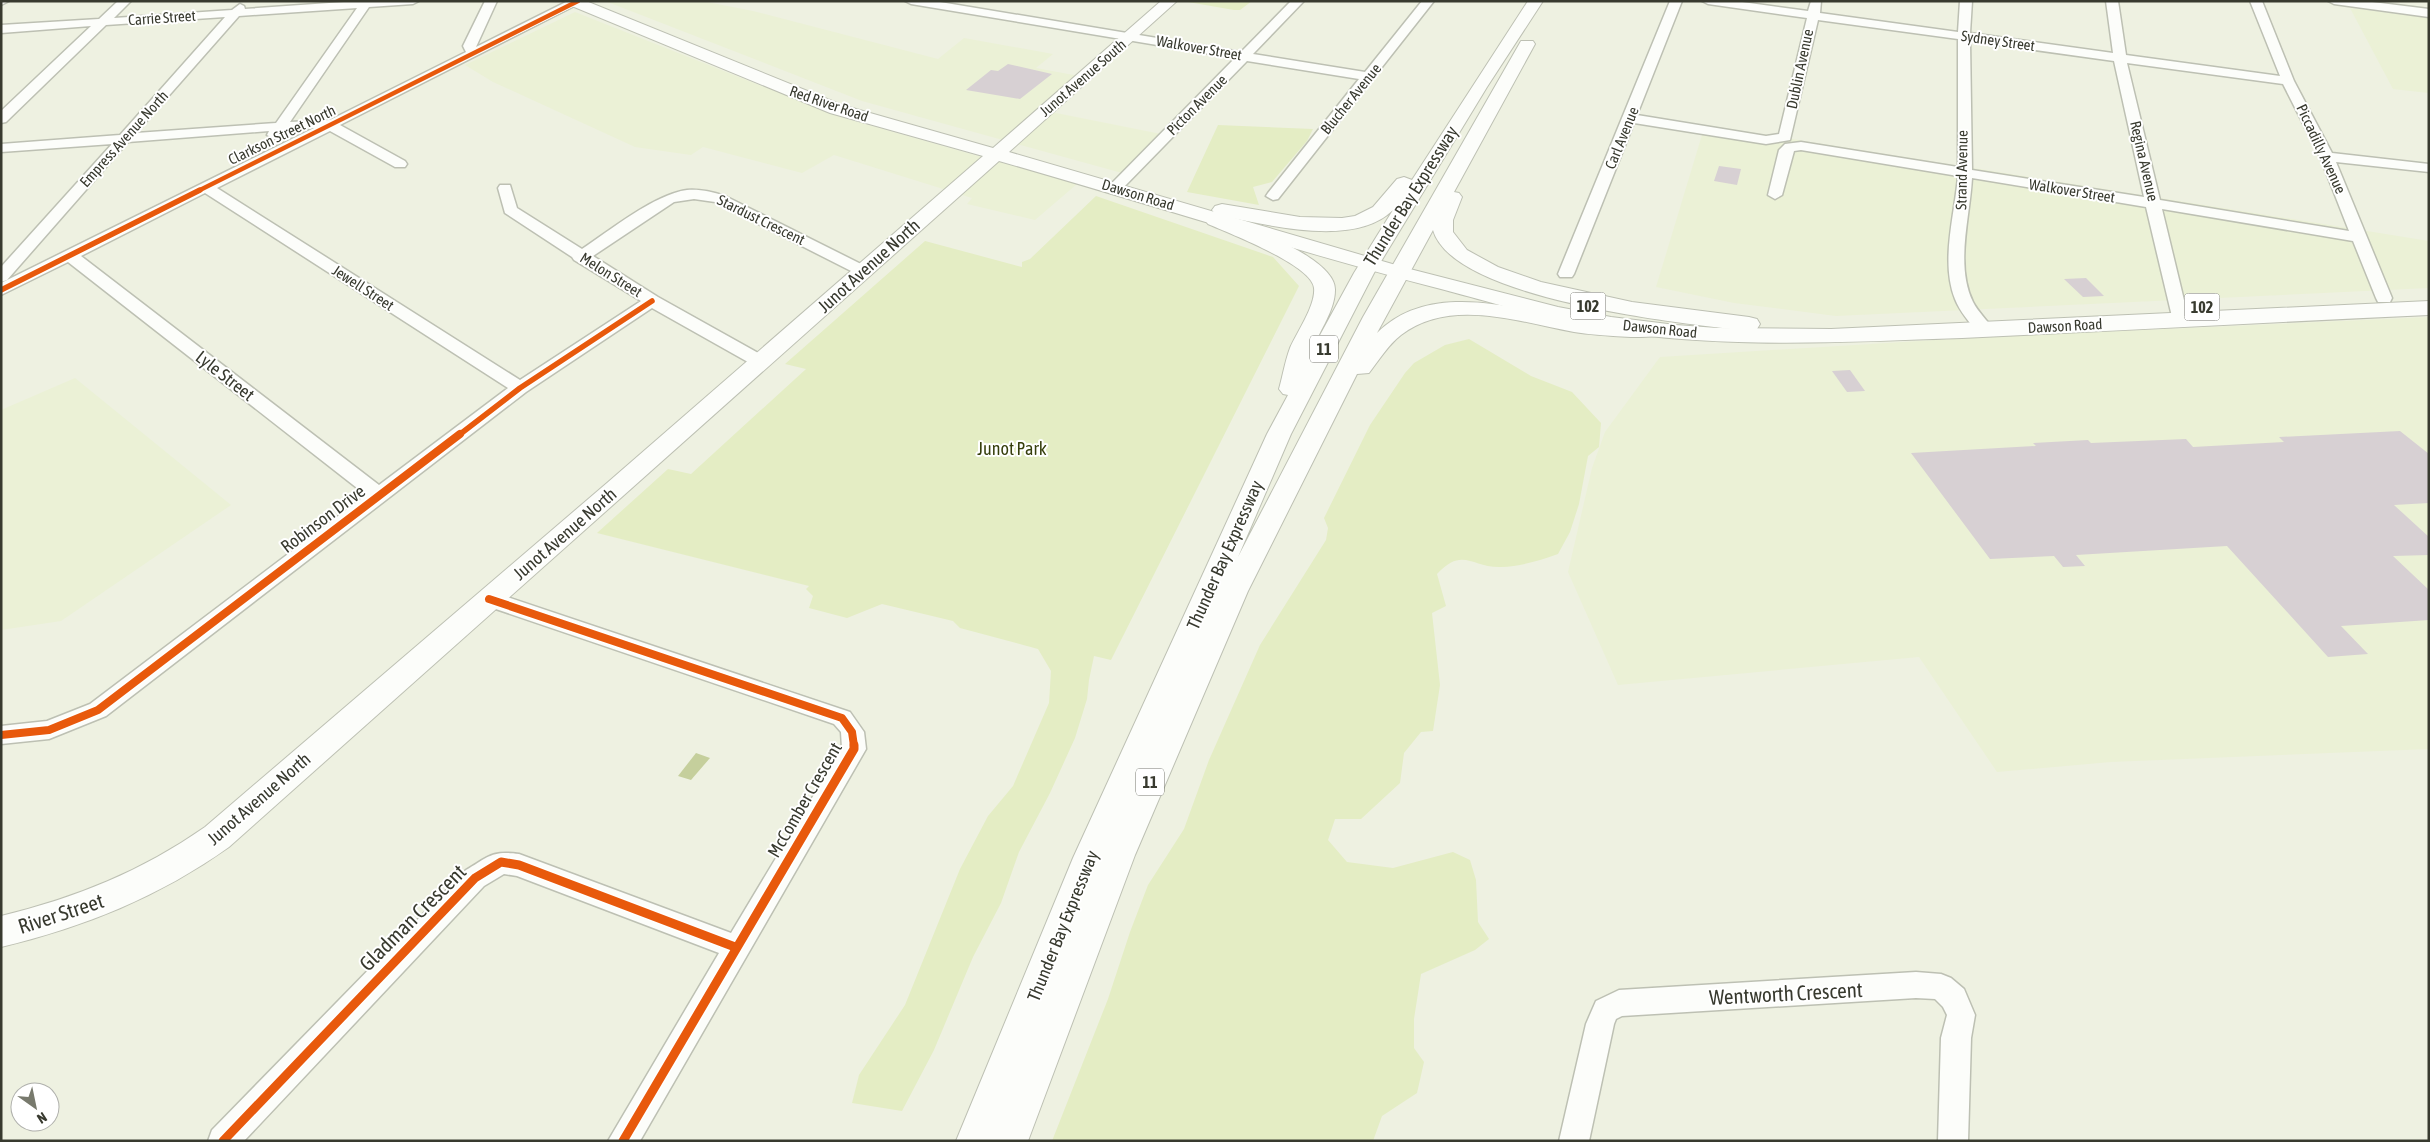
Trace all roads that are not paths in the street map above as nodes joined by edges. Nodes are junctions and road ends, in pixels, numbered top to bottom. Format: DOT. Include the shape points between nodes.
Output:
graph roads {
  1 [pos="126,1"];
  2 [pos="247,1"];
  3 [pos="414,1"];
  4 [pos="491,1"];
  5 [pos="910,1"];
  6 [pos="1170,1"];
  7 [pos="1298,1"];
  8 [pos="1428,1"];
  9 [pos="1536,1"];
  10 [pos="1550,1"];
  11 [pos="1676,1"];
  12 [pos="1708,1"];
  13 [pos="1817,1"];
  14 [pos="1966,1"];
  15 [pos="2112,1"];
  16 [pos="2256,1"];
  17 [pos="2334,1"];
  18 [pos="575,2"];
  19 [pos="367,3"];
  20 [pos="236,13"];
  21 [pos="2429,14"];
  22 [pos="1812,16"];
  23 [pos="103,22"];
  24 [pos="1,29"];
  25 [pos="1962,36"];
  26 [pos="1132,37"];
  27 [pos="474,54"];
  28 [pos="1246,56"];
  29 [pos="2120,58"];
  30 [pos="1369,77"];
  31 [pos="2288,81"];
  32 [pos="1,118"];
  33 [pos="1630,118"];
  34 [pos="335,124"];
  35 [pos="278,127"];
  36 [pos="1452,131"];
  37 [pos="124,139"];
  38 [pos="1475,140"];
  39 [pos="1786,144"];
  40 [pos="1,148"];
  41 [pos="995,154"];
  42 [pos="2327,157"];
  43 [pos="258,161"];
  44 [pos="400,164"];
  45 [pos="2429,168"];
  46 [pos="1964,174"];
  47 [pos="1094,182"];
  48 [pos="1116,187"];
  49 [pos="207,188"];
  50 [pos="505,188"];
  51 [pos="1775,195"];
  52 [pos="1273,196"];
  53 [pos="2155,205"];
  54 [pos="1218,215"];
  55 [pos="2359,237"];
  56 [pos="70,256"];
  57 [pos="580,257"];
  58 [pos="1373,258"];
  59 [pos="1401,266"];
  60 [pos="863,271"];
  61 [pos="1566,274"];
  62 [pos="1,277"];
  63 [pos="1,290"];
  64 [pos="2429,297"];
  65 [pos="2384,298"];
  66 [pos="652,300"];
  67 [pos="2429,308"];
  68 [pos="2179,315"];
  69 [pos="1749,324"];
  70 [pos="1980,324"];
  71 [pos="1657,330"];
  72 [pos="762,362"];
  73 [pos="520,388"];
  74 [pos="1315,433"];
  75 [pos="1279,434"];
  76 [pos="380,495"];
  77 [pos="489,599"];
  78 [pos="1,736"];
  79 [pos="120,894"];
  80 [pos="1,932"];
  81 [pos="735,947"];
  82 [pos="223,1141"];
  83 [pos="623,1141"];
  84 [pos="976,1141"];
  85 [pos="1008,1141"];
  86 [pos="1574,1141"];
  87 [pos="1953,1141"];
  1 -- 23 [label="street"];
  2 -- 20 [label="street, Empress Avenue North"];
  3 -- 19 [label="street, Carrie Street"];
  4 -- 27 [label="street" via="469,46"];
  5 -- 26 [label="street, Walkover Street"];
  6 -- 26 [label="main road, Junot Avenue South"];
  7 -- 28 [label="street, Picton Avenue"];
  8 -- 30 [label="street, Blucher Avenue"];
  9 -- 36 [label="main road, Thunder Bay Expressway / 11"];
  10 -- 38 [label="main road, Thunder Bay Expressway / 11"];
  11 -- 33 [label="street, Carl Avenue"];
  12 -- 22 [label="street, Sydney Street"];
  13 -- 22 [label="street, Dublin Avenue"];
  14 -- 25 [label="street, Strand Avenue"];
  15 -- 29 [label="street, Regina Avenue"];
  16 -- 31 [label="street, Piccadilly Avenue"];
  17 -- 21 [label="street"];
  18 -- 27 [label="street, Clarkson Street North"];
  18 -- 41 [label="main road, Red River Road" via="836,109"];
  19 -- 20 [label="street, Carrie Street"];
  19 -- 35 [label="street"];
  20 -- 23 [label="street, Carrie Street"];
  20 -- 37 [label="street, Empress Avenue North"];
  22 -- 25 [label="street, Sydney Street"];
  22 -- 39 [label="street, Dublin Avenue"];
  23 -- 24 [label="street, Carrie Street"];
  23 -- 32 [label="street"];
  25 -- 29 [label="street, Sydney Street"];
  25 -- 46 [label="street, Strand Avenue"];
  26 -- 28 [label="street, Walkover Street"];
  26 -- 41 [label="main road, Junot Avenue South"];
  27 -- 34 [label="street, Clarkson Street North"];
  28 -- 30 [label="street, Walkover Street"];
  28 -- 48 [label="street, Picton Avenue"];
  29 -- 31 [label="street, Sydney Street"];
  29 -- 53 [label="street, Regina Avenue"];
  30 -- 52 [label="street, Blucher Avenue"];
  31 -- 42 [label="street, Piccadilly Avenue"];
  33 -- 39 [label="street, Walkover Street"];
  33 -- 61 [label="street, Carl Avenue"];
  34 -- 35 [label="street"];
  34 -- 43 [label="street, Clarkson Street North"];
  34 -- 44 [label="street"];
  35 -- 37 [label="street"];
  35 -- 43 [label="street"];
  36 -- 54 [label="main road" via="1422,158 1383,209 1353,223 1320,225"];
  36 -- 58 [label="main road, Thunder Bay Expressway / 11"];
  37 -- 40 [label="street"];
  37 -- 62 [label="street, Empress Avenue North"];
  38 -- 59 [label="main road, Thunder Bay Expressway / 11"];
  38 -- 69 [label="main road" via="1442,226 1449,244 1469,263 1506,278 1600,303 1664,315"];
  39 -- 46 [label="street, Walkover Street"];
  39 -- 51 [label="street, Dublin Avenue"];
  41 -- 47 [label="main road, Red River Road"];
  41 -- 60 [label="main road, Junot Avenue North"];
  42 -- 45 [label="street"];
  42 -- 55 [label="street, Piccadilly Avenue"];
  43 -- 49 [label="street, Clarkson Street North"];
  46 -- 53 [label="street, Walkover Street"];
  46 -- 70 [label="street, Strand Avenue" via="1958,272 1962,298"];
  47 -- 48 [label="main road, Dawson Road"];
  47 -- 54 [label="main road, Dawson Road"];
  48 -- 54 [label="main road, Dawson Road"];
  49 -- 56 [label="street, Clarkson Street North"];
  49 -- 73 [label="street, Jewell Street"];
  50 -- 57 [label="street, Melon Street" via="510,210"];
  53 -- 55 [label="street, Walkover Street"];
  53 -- 68 [label="street, Regina Avenue"];
  54 -- 58 [label="main road, Dawson Road"];
  54 -- 75 [label="main road" via="1303,261 1323,278 1323,295 1302,346"];
  55 -- 65 [label="street, Piccadilly Avenue"];
  56 -- 63 [label="street, Clarkson Street North"];
  56 -- 76 [label="street, Lyle Street"];
  57 -- 60 [label="street, Stardust Crescent" via="669,199 702,193"];
  57 -- 66 [label="street, Melon Street"];
  58 -- 59 [label="main road, Dawson Road / 102"];
  58 -- 75 [label="main road, Thunder Bay Expressway / 11"];
  59 -- 69 [label="main road, Dawson Road / 102" via="1620,313"];
  59 -- 71 [label="main road, Dawson Road / 102" via="1557,313"];
  59 -- 74 [label="main road, Thunder Bay Expressway / 11"];
  60 -- 72 [label="main road, Junot Avenue North"];
  64 -- 65 [label="main road, Dawson Road / 102"];
  65 -- 68 [label="main road, Dawson Road / 102"];
  66 -- 72 [label="street, Melon Street"];
  66 -- 73 [label="street, Robinson Drive"];
  67 -- 68 [label="main road, Dawson Road / 102"];
  68 -- 70 [label="main road, Dawson Road / 102"];
  69 -- 70 [label="main road, Dawson Road / 102"];
  70 -- 71 [label="main road, Dawson Road / 102" via="1831,336 1717,335"];
  71 -- 74 [label="main road" via="1607,330 1478,308 1419,316 1393,330 1377,346"];
  72 -- 77 [label="main road, Junot Avenue North"];
  73 -- 76 [label="street, Robinson Drive"];
  74 -- 85 [label="main road, Thunder Bay Expressway / 11" via="1234,591 1118,855"];
  75 -- 84 [label="main road, Thunder Bay Expressway / 11" via="1090,858"];
  76 -- 78 [label="street, Robinson Drive" via="98,710 49,730"];
  77 -- 79 [label="main road, Junot Avenue North" via="217,837 162,874"];
  77 -- 81 [label="street, McComber Crescent" via="842,718 851,727 856,736 854,749"];
  79 -- 80 [label="main road, River Street" via="62,917"];
  81 -- 82 [label="street, Gladman Crescent" via="519,865 501,862 475,878"];
  81 -- 83 [label="street, McComber Crescent"];
  86 -- 87 [label="street, Wentworth Crescent" via="1600,1024 1606,1010 1619,1003 1916,985 1941,987 1954,998 1960,1015 1956,1038"];
}
